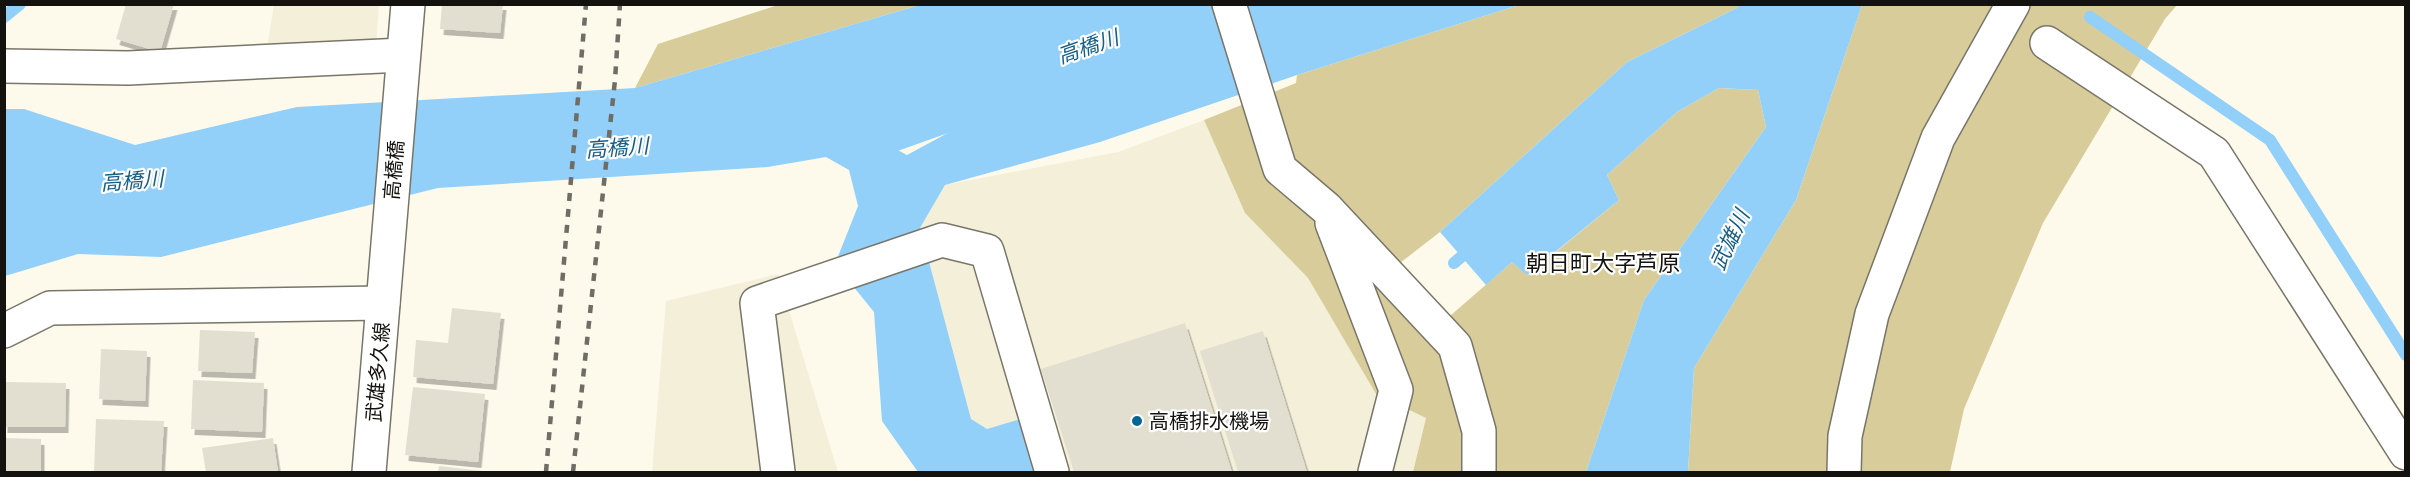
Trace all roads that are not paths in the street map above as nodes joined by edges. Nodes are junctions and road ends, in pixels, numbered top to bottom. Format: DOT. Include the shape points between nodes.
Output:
graph roads {
  1 [pos="408,4"];
  2 [pos="1229,4"];
  3 [pos="2013,4"];
  4 [pos="2047,43"];
  5 [pos="403,62"];
  6 [pos="4,66"];
  7 [pos="1326,207"];
  8 [pos="385,287"];
  9 [pos="4,331"];
  10 [pos="2406,453"];
  11 [pos="369,472"];
  12 [pos="778,472"];
  13 [pos="1052,472"];
  14 [pos="1375,472"];
  15 [pos="1479,472"];
  16 [pos="1844,472"];
  1 -- 5 [label="street"];
  2 -- 7 [label="street" via="1280,169"];
  3 -- 16 [label="street" via="1938,138 1872,314 1845,436"];
  4 -- 10 [label="street" via="2214,153"];
  5 -- 6 [label="street" via="128,68"];
  5 -- 8 [label="street, 高橋橋"];
  7 -- 14 [label="street" via="1396,390"];
  7 -- 15 [label="street" via="1455,346 1479,431"];
  8 -- 9 [label="street" via="50,308"];
  8 -- 11 [label="street, 武雄多久線"];
  12 -- 13 [label="street" via="757,303 942,240 987,252"];
}
